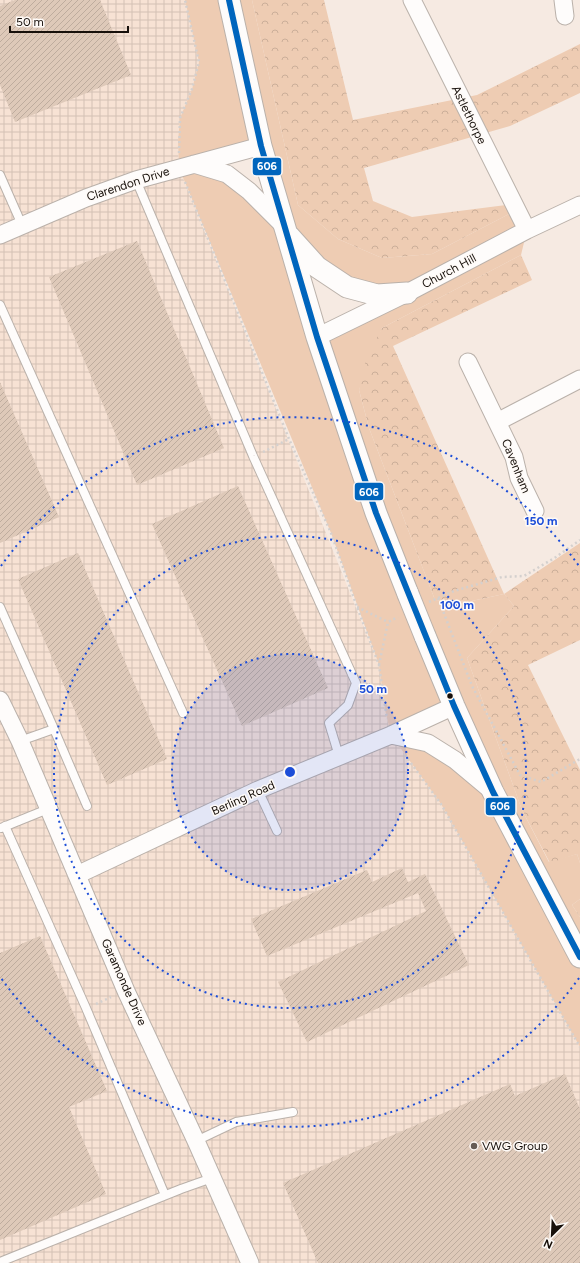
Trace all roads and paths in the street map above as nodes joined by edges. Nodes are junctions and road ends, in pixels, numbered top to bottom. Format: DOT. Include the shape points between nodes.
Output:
graph roads {
  1 [pos="185,0"];
  2 [pos="229,0"];
  3 [pos="415,1"];
  4 [pos="260,146"];
  5 [pos="186,166"];
  6 [pos="0,175"];
  7 [pos="136,180"];
  8 [pos="580,205"];
  9 [pos="22,225"];
  10 [pos="285,229"];
  11 [pos="528,230"];
  12 [pos="0,235"];
  13 [pos="408,293"];
  14 [pos="0,305"];
  15 [pos="317,337"];
  16 [pos="468,362"];
  17 [pos="580,379"];
  18 [pos="497,422"];
  19 [pos="289,439"];
  20 [pos="253,456"];
  21 [pos="535,511"];
  22 [pos="580,540"];
  23 [pos="438,598"];
  24 [pos="428,603"];
  25 [pos="0,607"];
  26 [pos="357,607"];
  27 [pos="401,616"];
  28 [pos="388,622"];
  29 [pos="379,665"];
  30 [pos="0,700"];
  31 [pos="454,706"];
  32 [pos="183,713"];
  33 [pos="54,728"];
  34 [pos="391,735"];
  35 [pos="20,741"];
  36 [pos="339,756"];
  37 [pos="580,759"];
  38 [pos="258,790"];
  39 [pos="494,792"];
  40 [pos="87,806"];
  41 [pos="48,809"];
  42 [pos="2,827"];
  43 [pos="277,831"];
  44 [pos="77,875"];
  45 [pos="580,957"];
  46 [pos="126,991"];
  47 [pos="86,1008"];
  48 [pos="580,1047"];
  49 [pos="293,1112"];
  50 [pos="196,1141"];
  51 [pos="212,1178"];
  52 [pos="165,1195"];
  53 [pos="0,1262"];
  54 [pos="250,1263"];
  1 -- 5 [label="path" via="199,62 192,90 180,118 178,141"];
  2 -- 4 [label="street"];
  3 -- 11 [label="street, Astlethorpe"];
  4 -- 5 [label="street, Clarendon Drive"];
  4 -- 10 [label="street"];
  5 -- 7 [label="street, Clarendon Drive"];
  5 -- 10 [label="street" via="227,174 250,191"];
  5 -- 19 [label="path"];
  6 -- 9 [label="lane"];
  7 -- 9 [label="street, Clarendon Drive"];
  7 -- 20 [label="lane"];
  8 -- 11 [label="street, Church Hill"];
  9 -- 12 [label="street, Clarendon Drive"];
  10 -- 13 [label="street" via="317,267 347,287 377,295"];
  10 -- 15 [label="street"];
  11 -- 13 [label="street, Church Hill"];
  13 -- 15 [label="street, Church Hill"];
  14 -- 32 [label="lane"];
  15 -- 31 [label="street, bridge" via="376,514"];
  16 -- 18 [label="street, Cavenham"];
  17 -- 18 [label="street"];
  18 -- 21 [label="street, Cavenham"];
  19 -- 20 [label="path"];
  19 -- 26 [label="path" via="331,533"];
  20 -- 36 [label="lane" via="356,683 348,705 329,723"];
  22 -- 23 [label="path" via="524,576 502,577 454,590"];
  23 -- 24 [label="path"];
  23 -- 37 [label="path" via="472,686 520,775 542,782"];
  25 -- 33 [label="lane"];
  26 -- 28 [label="path"];
  26 -- 29 [label="path"];
  27 -- 28 [label="path"];
  28 -- 29 [label="path"];
  29 -- 34 [label="path"];
  30 -- 35 [label="street, Garamonde Drive"];
  31 -- 34 [label="street, Berling Road"];
  31 -- 39 [label="street"];
  33 -- 35 [label="lane"];
  33 -- 40 [label="lane"];
  34 -- 36 [label="street, Berling Road"];
  34 -- 39 [label="street" via="428,743 455,760"];
  34 -- 48 [label="path" via="441,804"];
  35 -- 41 [label="street, Garamonde Drive"];
  36 -- 38 [label="street, Berling Road"];
  38 -- 43 [label="lane"];
  38 -- 44 [label="street, Berling Road"];
  39 -- 45 [label="street"];
  41 -- 42 [label="lane"];
  41 -- 44 [label="street, Garamonde Drive"];
  42 -- 47 [label="lane"];
  44 -- 46 [label="street, Garamonde Drive"];
  46 -- 47 [label="path"];
  46 -- 50 [label="street, Garamonde Drive"];
  47 -- 52 [label="lane"];
  49 -- 50 [label="lane" via="236,1122"];
  50 -- 51 [label="street, Garamonde Drive"];
  51 -- 52 [label="lane"];
  51 -- 54 [label="street, Garamonde Drive"];
  52 -- 53 [label="lane"];
}
